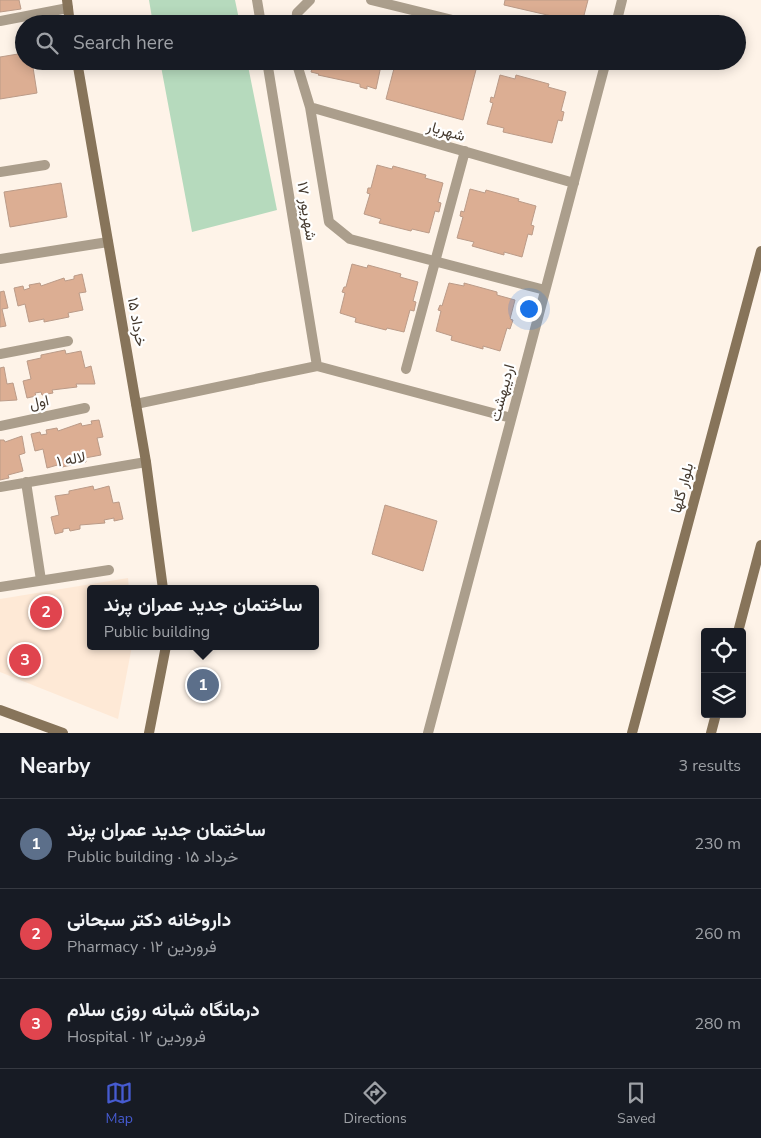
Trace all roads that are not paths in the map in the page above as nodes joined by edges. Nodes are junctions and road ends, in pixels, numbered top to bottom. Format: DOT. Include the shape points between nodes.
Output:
graph roads {
  1 [pos="257,0"];
  2 [pos="310,0"];
  3 [pos="371,0"];
  4 [pos="622,0"];
  5 [pos="67,4"];
  6 [pos="24,15"];
  7 [pos="260,15"];
  8 [pos="297,15"];
  9 [pos="432,15"];
  10 [pos="618,15"];
  11 [pos="15,17"];
  12 [pos="0,21"];
  13 [pos="79,70"];
  14 [pos="268,70"];
  15 [pos="299,70"];
  16 [pos="604,70"];
  17 [pos="310,107"];
  18 [pos="465,152"];
  19 [pos="45,165"];
  20 [pos="0,172"];
  21 [pos="574,183"];
  22 [pos="108,242"];
  23 [pos="761,251"];
  24 [pos="0,259"];
  25 [pos="435,261"];
  26 [pos="545,290"];
  27 [pos="68,341"];
  28 [pos="0,354"];
  29 [pos="317,366"];
  30 [pos="406,369"];
  31 [pos="136,404"];
  32 [pos="85,408"];
  33 [pos="511,418"];
  34 [pos="0,426"];
  35 [pos="146,462"];
  36 [pos="26,482"];
  37 [pos="0,487"];
  38 [pos="761,545"];
  39 [pos="109,570"];
  40 [pos="41,580"];
  41 [pos="162,585"];
  42 [pos="0,587"];
  43 [pos="739,628"];
  44 [pos="165,650"];
  45 [pos="0,710"];
  46 [pos="715,718"];
  47 [pos="64,733"];
  48 [pos="149,733"];
  49 [pos="428,733"];
  50 [pos="632,733"];
  51 [pos="711,733"];
  1 -- 7 [label="street"];
  2 -- 8 [label="street"];
  3 -- 9 [label="street"];
  4 -- 10 [label="street"];
  5 -- 6 [label="street"];
  11 -- 12 [label="street"];
  13 -- 22 [label="street, ۱۵ خرداد"];
  14 -- 29 [label="street, ۱۷ شهریور"];
  15 -- 17 [label="street"];
  16 -- 21 [label="street, اردیبهشت"];
  17 -- 18 [label="street, شهریار"];
  17 -- 25 [label="street" via="329,222 350,239"];
  18 -- 21 [label="street, شهریار"];
  18 -- 25 [label="street"];
  19 -- 20 [label="street"];
  21 -- 26 [label="street, اردیبهشت"];
  22 -- 24 [label="street"];
  22 -- 31 [label="street, ۱۵ خرداد"];
  23 -- 50 [label="street, بلوار گلها"];
  25 -- 26 [label="street"];
  25 -- 30 [label="street"];
  26 -- 33 [label="street, اردیبهشت"];
  27 -- 28 [label="street"];
  29 -- 31 [label="street"];
  29 -- 33 [label="street"];
  31 -- 35 [label="street, ۱۵ خرداد"];
  32 -- 34 [label="street, اول"];
  33 -- 49 [label="street, اردیبهشت"];
  35 -- 36 [label="street, لاله ۱"];
  35 -- 41 [label="street, ۱۵ خرداد"];
  36 -- 37 [label="street, لاله ۱"];
  36 -- 40 [label="street"];
  38 -- 43 [label="street"];
  39 -- 40 [label="street"];
  40 -- 42 [label="street"];
  44 -- 48 [label="street"];
  45 -- 47 [label="street"];
  46 -- 51 [label="street"];
}
